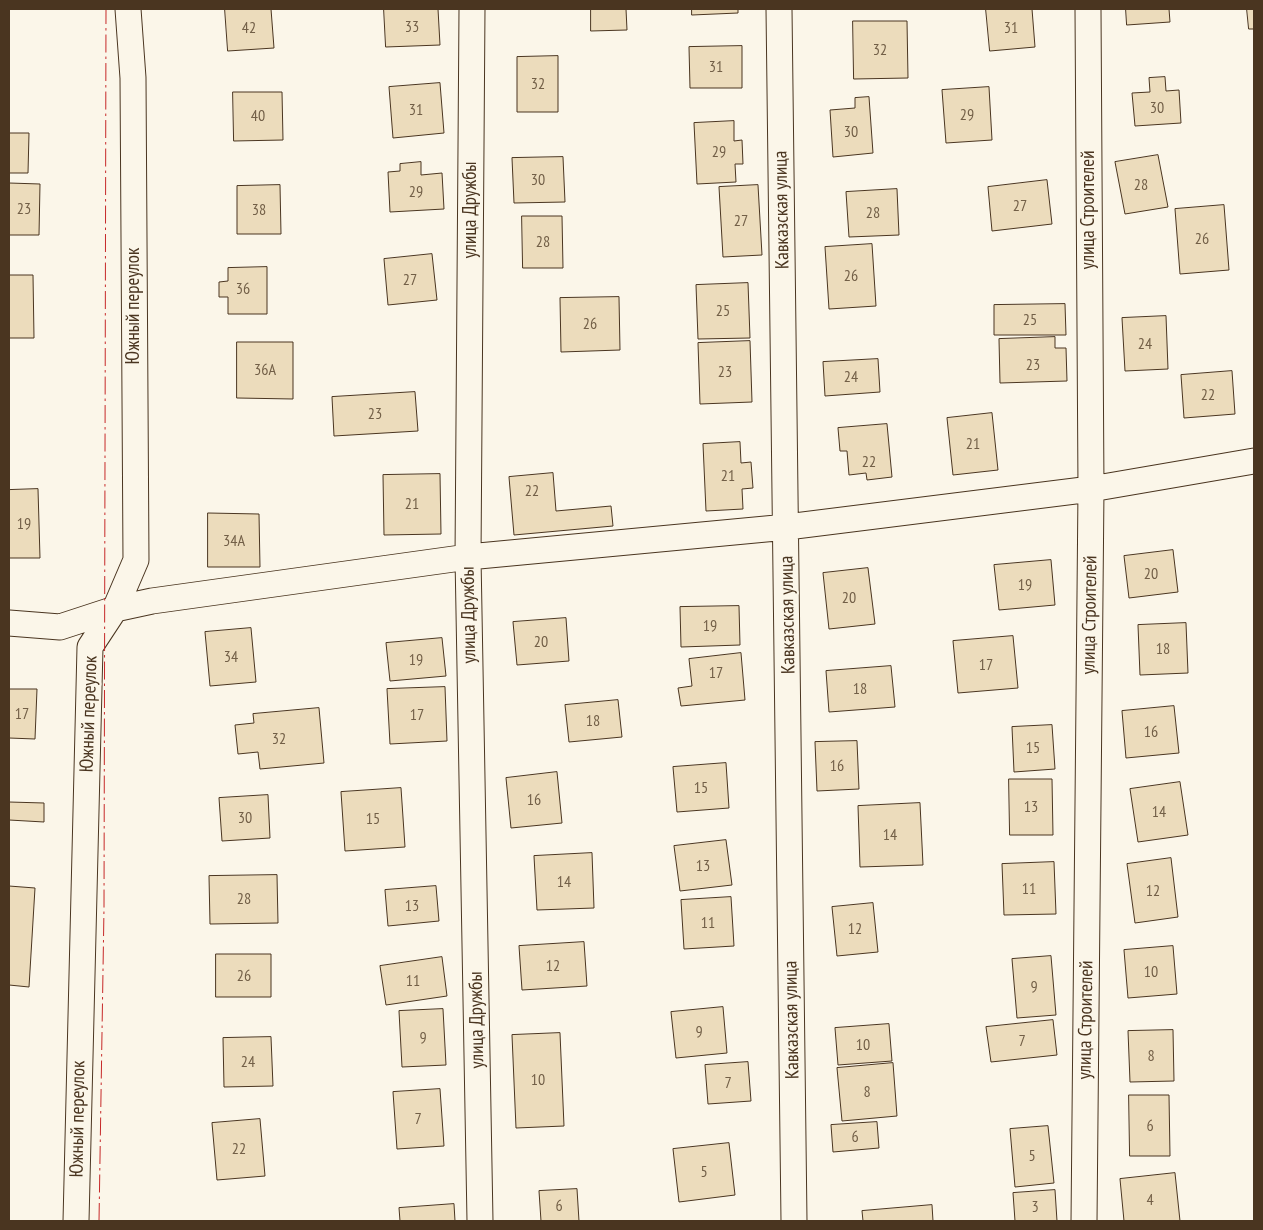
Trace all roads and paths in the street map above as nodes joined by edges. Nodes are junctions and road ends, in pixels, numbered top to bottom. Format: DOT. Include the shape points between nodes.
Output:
graph roads {
  1 [pos="128,9"];
  2 [pos="472,9"];
  3 [pos="779,9"];
  4 [pos="1088,9"];
  5 [pos="1254,461"];
  6 [pos="1091,489"];
  7 [pos="787,527"];
  8 [pos="468,557"];
  9 [pos="115,609"];
  10 [pos="9,623"];
  11 [pos="76,1221"];
  12 [pos="480,1221"];
  13 [pos="794,1221"];
  14 [pos="1084,1221"];
  1 -- 9 [label="street, Южный переулок" via="133,78 136,560"];
  2 -- 8 [label="street, улица Дружбы"];
  3 -- 7 [label="street, Кавказская улица"];
  4 -- 6 [label="street, улица Строителей"];
  5 -- 6 [label="street"];
  6 -- 7 [label="street"];
  6 -- 14 [label="street, улица Строителей"];
  7 -- 8 [label="street"];
  7 -- 13 [label="street, Кавказская улица"];
  8 -- 9 [label="street" via="152,601"];
  8 -- 12 [label="street, улица Дружбы"];
  9 -- 10 [label="street" via="60,627"];
  9 -- 11 [label="street, Южный переулок" via="90,647"];
}
